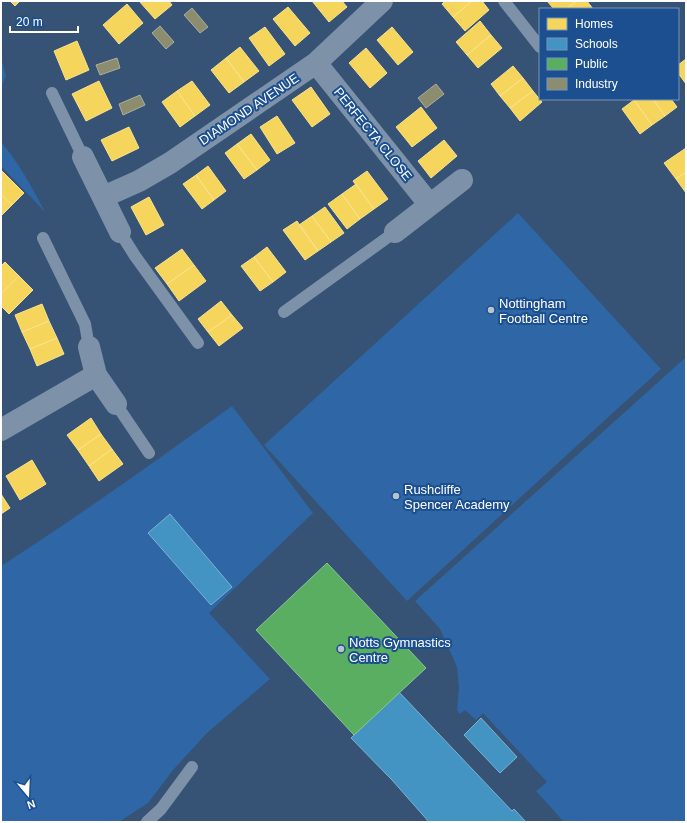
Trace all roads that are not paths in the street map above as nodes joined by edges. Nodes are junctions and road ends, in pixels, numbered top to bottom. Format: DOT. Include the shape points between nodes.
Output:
graph roads {
  1 [pos="504,1"];
  2 [pos="376,3"];
  3 [pos="539,46"];
  4 [pos="316,63"];
  5 [pos="52,93"];
  6 [pos="83,157"];
  7 [pos="462,180"];
  8 [pos="103,198"];
  9 [pos="430,205"];
  10 [pos="120,232"];
  11 [pos="395,232"];
  12 [pos="43,238"];
  13 [pos="284,312"];
  14 [pos="198,343"];
  15 [pos="89,347"];
  16 [pos="96,375"];
  17 [pos="116,404"];
  18 [pos="1,430"];
  19 [pos="149,453"];
  20 [pos="192,768"];
  21 [pos="147,822"];
  1 -- 3 [label="lane"];
  2 -- 4 [label="street, DIAMOND AVENUE"];
  4 -- 8 [label="street, DIAMOND AVENUE" via="170,163"];
  4 -- 9 [label="street, PERFECTA CLOSE"];
  5 -- 6 [label="lane"];
  6 -- 8 [label="street"];
  7 -- 9 [label="street"];
  8 -- 10 [label="street"];
  9 -- 11 [label="street"];
  10 -- 14 [label="lane"];
  11 -- 13 [label="lane"];
  12 -- 15 [label="lane" via="85,324"];
  15 -- 16 [label="street"];
  16 -- 17 [label="street"];
  16 -- 18 [label="street"];
  17 -- 19 [label="lane"];
  20 -- 21 [label="lane" via="161,809"];
}
